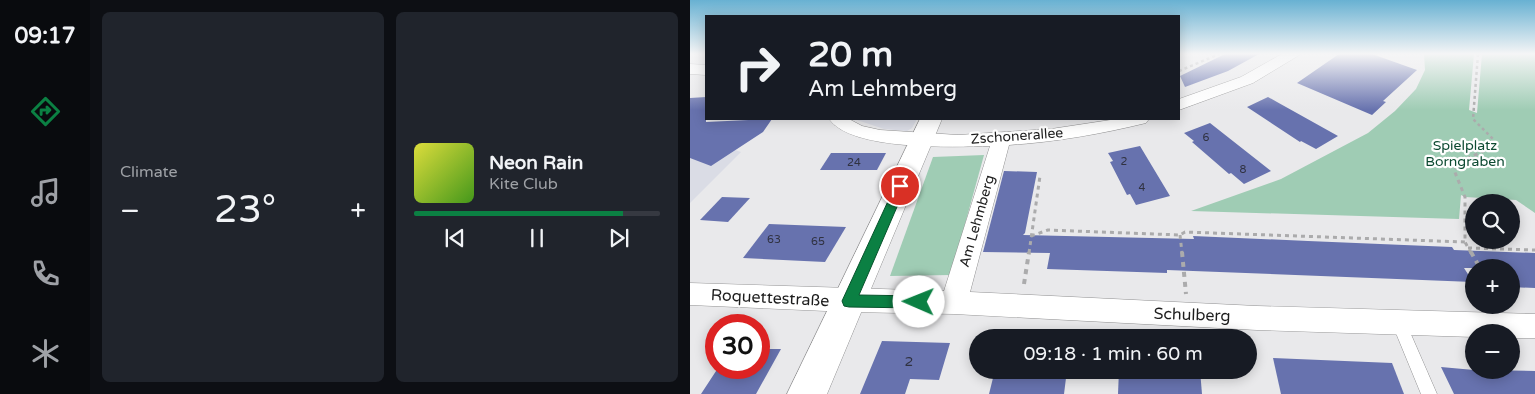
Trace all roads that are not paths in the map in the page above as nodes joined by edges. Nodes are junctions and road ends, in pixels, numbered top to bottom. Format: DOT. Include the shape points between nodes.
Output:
graph roads {
  1 [pos="1261,72"];
  2 [pos="1180,105"];
  3 [pos="840,120"];
  4 [pos="1135,120"];
  5 [pos="926,130"];
  6 [pos="1001,138"];
  7 [pos="690,294"];
  8 [pos="849,301"];
  9 [pos="954,303"];
  10 [pos="1398,322"];
  11 [pos="1535,326"];
  12 [pos="807,394"];
  13 [pos="1430,394"];
  1 -- 2 [label="street"];
  3 -- 5 [label="street, Zschonerallee" via="856,130 886,137"];
  4 -- 6 [label="street, Zschonerallee" via="1067,134"];
  5 -- 6 [label="street, Zschonerallee"];
  5 -- 8 [label="street"];
  6 -- 9 [label="street, Am Lehmberg"];
  7 -- 8 [label="street, Roquettestraße"];
  8 -- 9 [label="street, Schulberg"];
  8 -- 12 [label="street"];
  9 -- 10 [label="street, Schulberg"];
  10 -- 11 [label="street, Schulberg"];
  10 -- 13 [label="lane"];
}
